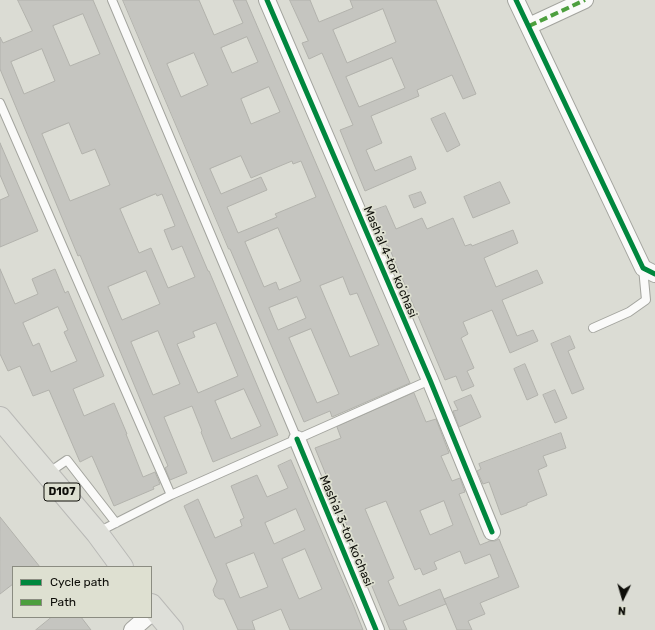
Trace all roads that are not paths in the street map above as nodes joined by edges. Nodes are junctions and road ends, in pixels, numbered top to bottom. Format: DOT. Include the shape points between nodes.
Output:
graph roads {
  1 [pos="112,0"];
  2 [pos="267,0"];
  3 [pos="516,0"];
  4 [pos="585,0"];
  5 [pos="529,26"];
  6 [pos="0,103"];
  7 [pos="649,271"];
  8 [pos="593,328"];
  9 [pos="430,380"];
  10 [pos="0,418"];
  11 [pos="297,439"];
  12 [pos="47,474"];
  13 [pos="171,495"];
  14 [pos="116,523"];
  15 [pos="492,532"];
  16 [pos="97,533"];
  17 [pos="121,566"];
  18 [pos="152,613"];
  19 [pos="145,618"];
  20 [pos="132,630"];
  21 [pos="172,630"];
  22 [pos="376,630"];
  1 -- 11 [label="lane"];
  2 -- 9 [label="street, Mashʼal 4-tor koʼchasi"];
  3 -- 5 [label="street"];
  4 -- 5 [label="street"];
  5 -- 7 [label="street"];
  6 -- 13 [label="lane"];
  7 -- 8 [label="lane" via="646,300 629,312"];
  9 -- 11 [label="lane"];
  9 -- 15 [label="street, Mashʼal 4-tor koʼchasi"];
  10 -- 12 [label="main road, D107"];
  11 -- 13 [label="lane"];
  11 -- 22 [label="street, Mashʼal 3-tor koʼchasi"];
  12 -- 14 [label="lane" via="67,460"];
  12 -- 16 [label="main road, D107"];
  13 -- 14 [label="lane"];
  14 -- 16 [label="lane"];
  16 -- 17 [label="main road, D107"];
  18 -- 21 [label="main road"];
  19 -- 20 [label="street"];
}
